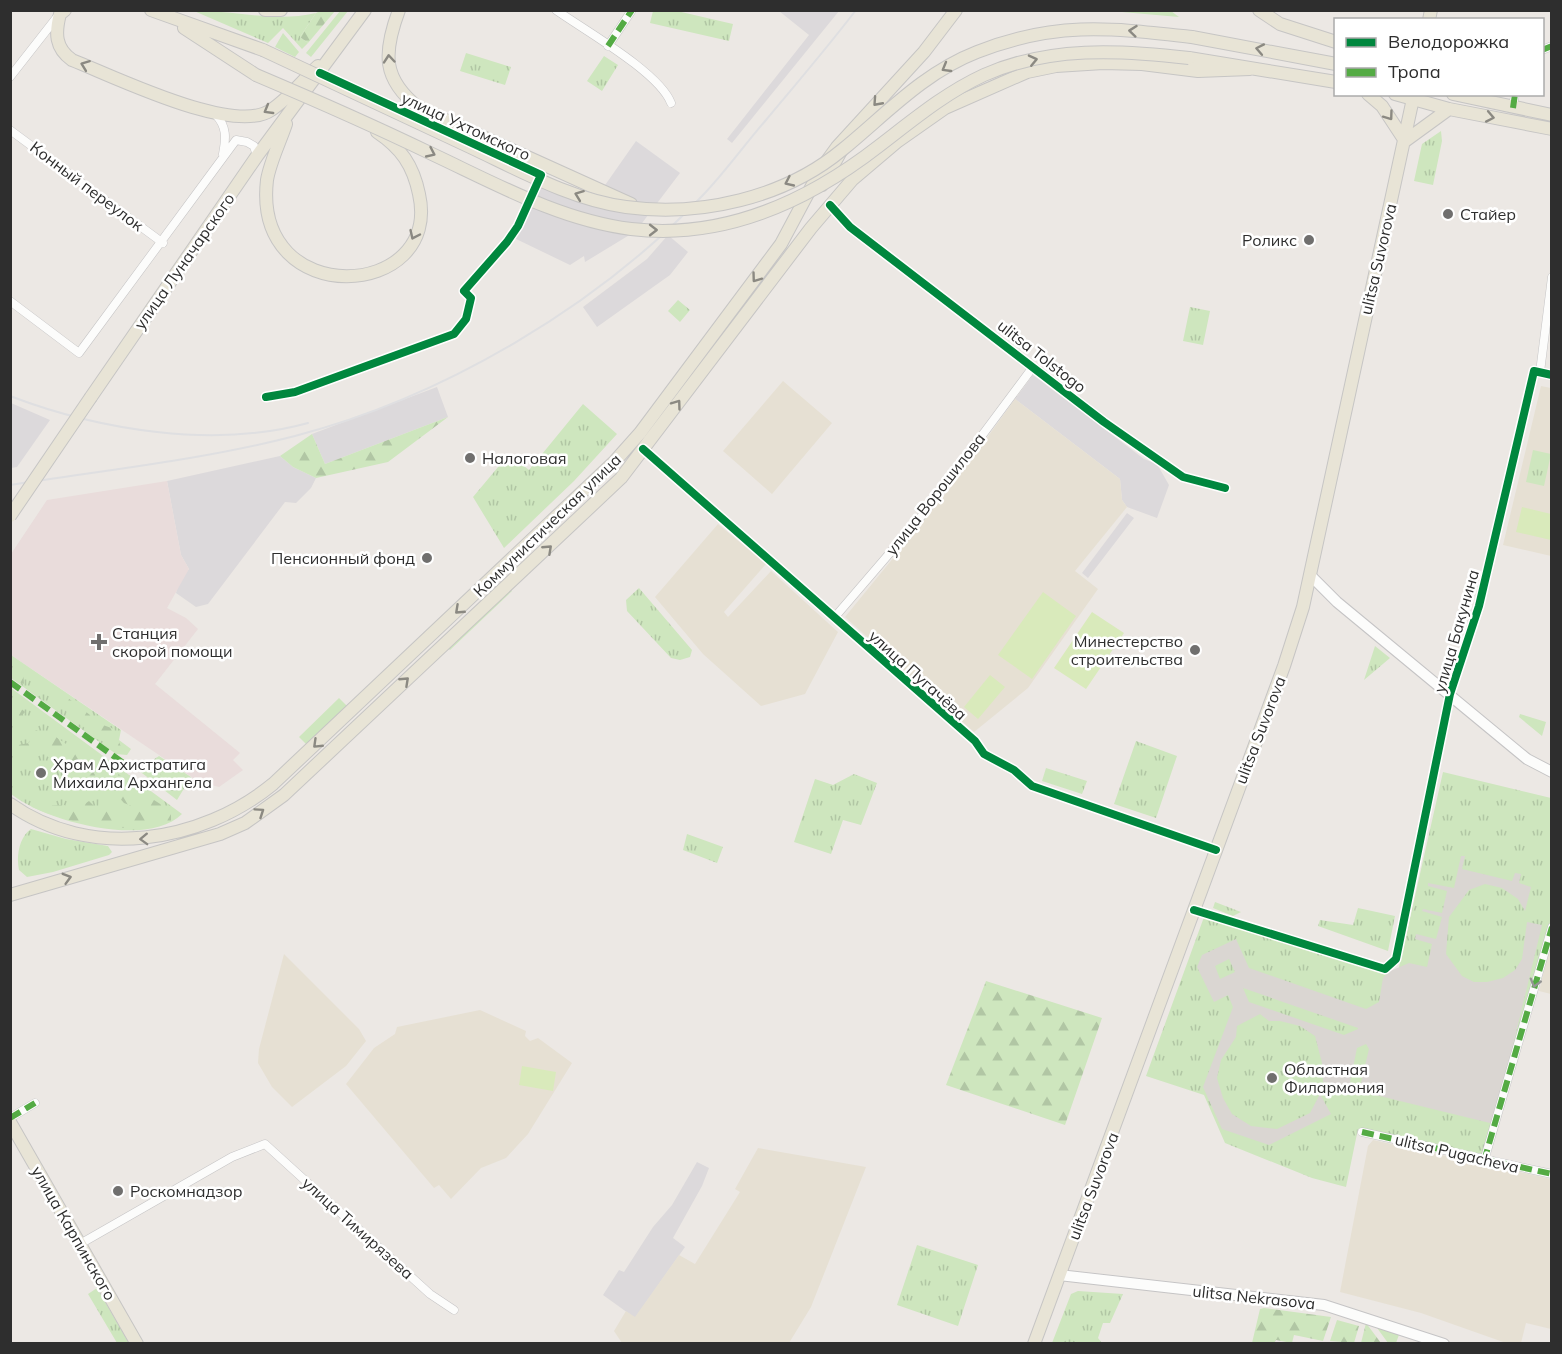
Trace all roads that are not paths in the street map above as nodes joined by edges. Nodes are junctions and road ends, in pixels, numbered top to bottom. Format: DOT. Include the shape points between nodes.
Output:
graph roads {
  1 [pos="151,10"];
  2 [pos="265,10"];
  3 [pos="281,10"];
  4 [pos="365,10"];
  5 [pos="399,10"];
  6 [pos="556,10"];
  7 [pos="632,10"];
  8 [pos="956,10"];
  9 [pos="1259,10"];
  10 [pos="62,12"];
  11 [pos="168,18"];
  12 [pos="342,42"];
  13 [pos="1334,42"];
  14 [pos="608,46"];
  15 [pos="1334,58"];
  16 [pos="1317,60"];
  17 [pos="1334,64"];
  18 [pos="1250,69"];
  19 [pos="320,73"];
  20 [pos="10,77"];
  21 [pos="1334,82"];
  22 [pos="1370,96"];
  23 [pos="1515,96"];
  24 [pos="1414,97"];
  25 [pos="1467,97"];
  26 [pos="671,103"];
  27 [pos="1513,108"];
  28 [pos="1449,109"];
  29 [pos="291,112"];
  30 [pos="216,115"];
  31 [pos="1551,115"];
  32 [pos="359,119"];
  33 [pos="859,122"];
  34 [pos="1551,129"];
  35 [pos="10,130"];
  36 [pos="1405,141"];
  37 [pos="223,156"];
  38 [pos="257,156"];
  39 [pos="828,177"];
  40 [pos="840,194"];
  41 [pos="830,205"];
  42 [pos="647,209"];
  43 [pos="790,230"];
  44 [pos="163,243"];
  45 [pos="1551,277"];
  46 [pos="10,301"];
  47 [pos="1033,367"];
  48 [pos="1537,371"];
  49 [pos="1551,375"];
  50 [pos="266,397"];
  51 [pos="634,440"];
  52 [pos="643,449"];
  53 [pos="1225,488"];
  54 [pos="10,516"];
  55 [pos="1311,576"];
  56 [pos="834,618"];
  57 [pos="1450,694"];
  58 [pos="1551,772"];
  59 [pos="10,804"];
  60 [pos="1216,850"];
  61 [pos="10,895"];
  62 [pos="1194,910"];
  63 [pos="1551,927"];
  64 [pos="36,1103"];
  65 [pos="10,1120"];
  66 [pos="1362,1132"];
  67 [pos="1484,1161"];
  68 [pos="1551,1174"];
  69 [pos="80,1244"];
  70 [pos="1059,1275"];
  71 [pos="454,1310"];
  72 [pos="137,1344"];
  73 [pos="1034,1344"];
  74 [pos="1444,1344"];
  1 -- 11 [label="main road"];
  2 -- 3 [label="main road"];
  4 -- 12 [label="main road, улица Луначарского"];
  42 -- 5 [label="main road, one-way, bridge" via="615,199 578,178 419,108 395,86 390,70 388,50"];
  6 -- 14 [label="street"];
  7 -- 14 [label="street"];
  8 -- 33 [label="main road, Коммунистическая улица, one-way" via="924,52"];
  9 -- 13 [label="main road" via="1280,24"];
  10 -- 20 [label="street"];
  30 -- 10 [label="main road, one-way" via="72,60 59,47 57,26"];
  11 -- 32 [label="main road, bridge" via="256,75"];
  42 -- 11 [label="main road, one-way, bridge" via="583,197 263,50"];
  12 -- 19 [label="main road, улица Луначарского"];
  12 -- 30 [label="main road, one-way" via="270,111 252,117"];
  14 -- 26 [label="street" via="658,85"];
  15 -- 16 [label="main road"];
  16 -- 17 [label="main road"];
  16 -- 42 [label="main road, one-way, bridge" via="1192,37 1087,27 1057,30 974,53 923,81 841,151 791,181 731,203"];
  18 -- 21 [label="main road"];
  32 -- 18 [label="main road, one-way, bridge" via="553,210 630,229 693,229 738,223 807,195 927,108 985,75 1015,64 1086,52 1189,58"];
  18 -- 40 [label="main road, Коммунистическая улица" via="1195,71 1103,63 1027,72 938,111"];
  19 -- 29 [label="main road, улица Луначарского"];
  19 -- 50 [label="street, улица Ухтомского" via="541,175 518,226 464,291 471,298 466,319 454,334 295,392"];
  22 -- 36 [label="main road, one-way" via="1382,106"];
  23 -- 27 [label="street"];
  24 -- 28 [label="main road"];
  24 -- 36 [label="main road, ulitsa Suvorova"];
  25 -- 27 [label="main road"];
  27 -- 31 [label="main road"];
  28 -- 34 [label="main road, one-way"];
  28 -- 36 [label="main road"];
  32 -- 29 [label="main road, one-way, bridge" via="396,145 411,166 421,203 419,226 400,257 371,275 345,278 325,275 287,253 269,218 267,180"];
  29 -- 38 [label="main road, улица Луначарского"];
  30 -- 37 [label="street" via="223,123 226,137"];
  33 -- 39 [label="main road"];
  33 -- 43 [label="main road, Коммунистическая улица" via="821,169"];
  35 -- 44 [label="street, Конный переулок"];
  36 -- 55 [label="main road, ulitsa Suvorova"];
  37 -- 38 [label="street" via="236,140 254,146"];
  37 -- 44 [label="street"];
  38 -- 54 [label="main road, улица Луначарского, bridge"];
  39 -- 40 [label="main road" via="828,190"];
  39 -- 43 [label="main road"];
  40 -- 41 [label="main road, Коммунистическая улица"];
  41 -- 47 [label="street, ulitsa Tolstogo" via="850,227"];
  52 -- 41 [label="main road, Коммунистическая улица, one-way"];
  43 -- 51 [label="main road, Коммунистическая улица, one-way"];
  44 -- 46 [label="street" via="79,353"];
  45 -- 48 [label="street, улица Бакунина"];
  47 -- 53 [label="street, ulitsa Tolstogo" via="1183,477"];
  47 -- 56 [label="street, улица Ворошилова" via="925,512"];
  48 -- 49 [label="street"];
  48 -- 57 [label="street, улица Бакунина" via="1479,606"];
  51 -- 52 [label="main road, улица Пугачёва"];
  51 -- 59 [label="main road, Коммунистическая улица, one-way" via="517,556 253,801 166,836 136,839 66,830"];
  52 -- 56 [label="street, улица Пугачёва"];
  61 -- 52 [label="main road, Коммунистическая улица, one-way" via="245,823 284,795 598,502"];
  55 -- 57 [label="main road"];
  55 -- 60 [label="main road, ulitsa Suvorova" via="1284,666"];
  56 -- 60 [label="street, улица Пугачёва" via="975,741 984,754 1014,770 1032,786"];
  57 -- 58 [label="main road" via="1527,759"];
  57 -- 62 [label="street, улица Бакунина" via="1403,929 1396,959 1389,968"];
  60 -- 62 [label="main road, ulitsa Suvorova"];
  62 -- 70 [label="main road, ulitsa Suvorova"];
  63 -- 67 [label="street, one-way"];
  64 -- 65 [label="street"];
  65 -- 69 [label="main road, улица Карпинского"];
  66 -- 67 [label="street, ulitsa Pugacheva"];
  67 -- 68 [label="street, ulitsa Pugacheva"];
  69 -- 71 [label="street, улица Тимирязева" via="232,1156 265,1144 430,1294"];
  69 -- 72 [label="main road, улица Карпинского"];
  70 -- 73 [label="main road, ulitsa Suvorova"];
  70 -- 74 [label="main road, ulitsa Nekrasova" via="1324,1305"];
}
